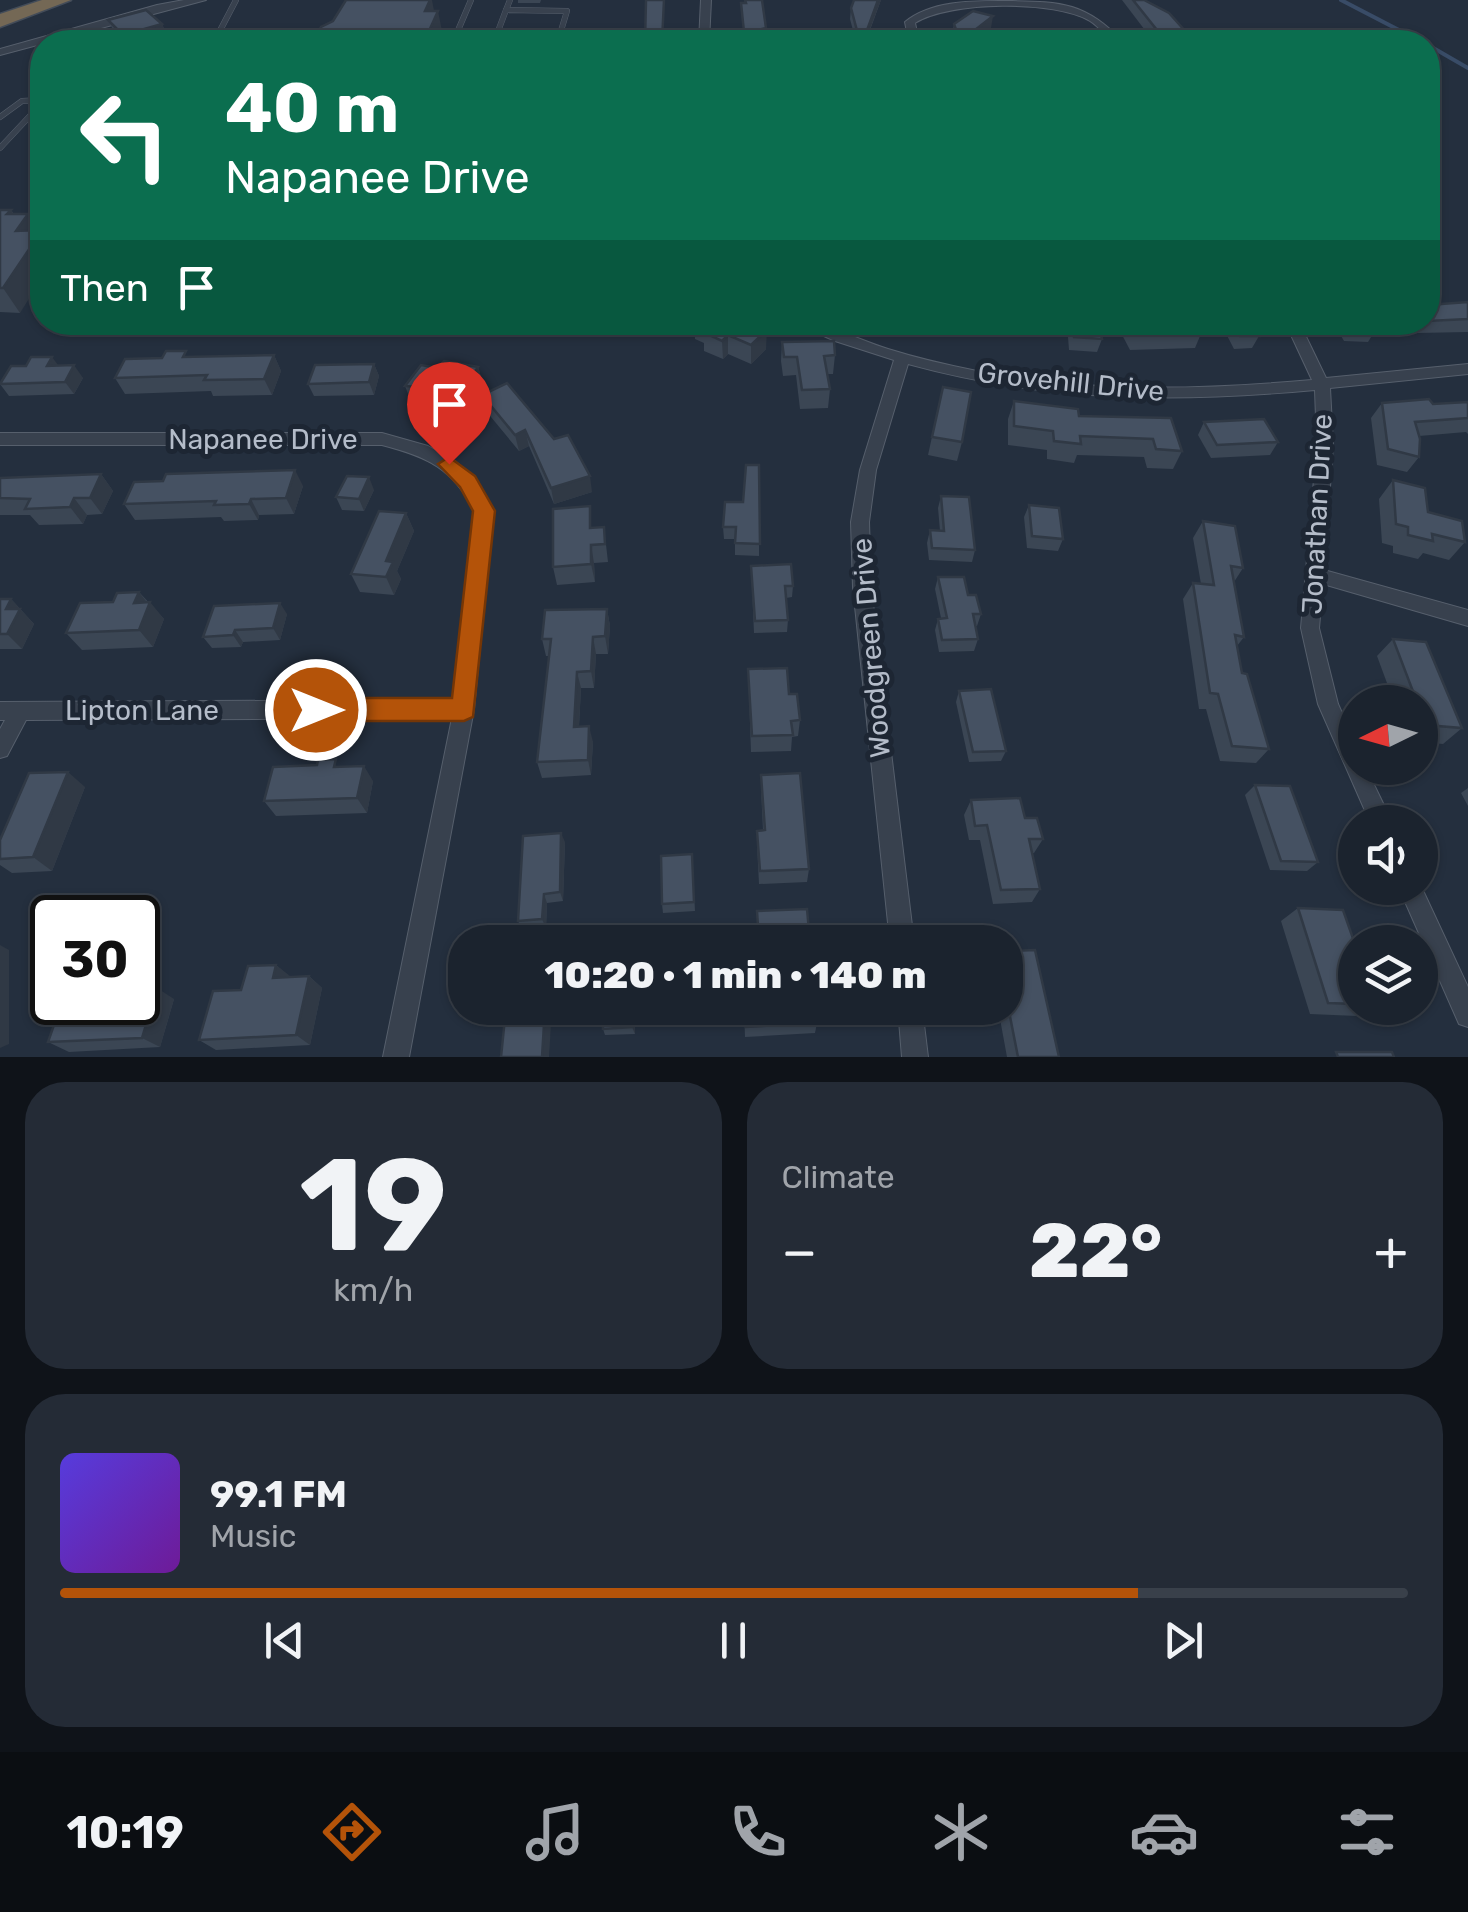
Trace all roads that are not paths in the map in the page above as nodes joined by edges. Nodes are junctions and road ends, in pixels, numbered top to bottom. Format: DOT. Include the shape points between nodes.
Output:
graph roads {
  1 [pos="8,0"];
  2 [pos="26,0"];
  3 [pos="61,0"];
  4 [pos="201,0"];
  5 [pos="236,0"];
  6 [pos="471,0"];
  7 [pos="510,0"];
  8 [pos="706,0"];
  9 [pos="994,0"];
  10 [pos="1046,0"];
  11 [pos="976,4"];
  12 [pos="0,6"];
  13 [pos="1065,8"];
  14 [pos="506,10"];
  15 [pos="0,21"];
  16 [pos="78,30"];
  17 [pos="220,30"];
  18 [pos="458,30"];
  19 [pos="498,30"];
  20 [pos="558,30"];
  21 [pos="705,30"];
  22 [pos="912,30"];
  23 [pos="1106,30"];
  24 [pos="30,44"];
  25 [pos="0,52"];
  26 [pos="30,101"];
  27 [pos="30,115"];
  28 [pos="0,117"];
  29 [pos="0,148"];
  30 [pos="837,335"];
  31 [pos="1298,335"];
  32 [pos="902,358"];
  33 [pos="1468,369"];
  34 [pos="1322,385"];
  35 [pos="0,439"];
  36 [pos="1314,574"];
  37 [pos="1468,618"];
  38 [pos="464,709"];
  39 [pos="10,710"];
  40 [pos="1338,726"];
  41 [pos="0,748"];
  42 [pos="1418,905"];
  43 [pos="900,925"];
  44 [pos="1468,1015"];
  45 [pos="912,1025"];
  46 [pos="396,1057"];
  47 [pos="915,1057"];
  1 -- 12 [label="highway"];
  2 -- 12 [label="highway"];
  3 -- 15 [label="highway"];
  4 -- 16 [label="street"];
  5 -- 17 [label="lane"];
  6 -- 18 [label="lane"];
  7 -- 14 [label="lane"];
  8 -- 21 [label="street"];
  9 -- 11 [label="street"];
  10 -- 13 [label="street"];
  11 -- 13 [label="street"];
  11 -- 22 [label="street" via="916,14"];
  13 -- 23 [label="street"];
  14 -- 19 [label="lane"];
  14 -- 20 [label="lane" via="566,11"];
  24 -- 25 [label="street"];
  26 -- 28 [label="lane"];
  27 -- 29 [label="lane"];
  30 -- 32 [label="street, Grovehill Drive"];
  31 -- 34 [label="street, Jonathan Drive"];
  32 -- 34 [label="street, Grovehill Drive" via="1099,391"];
  32 -- 43 [label="street, Woodgreen Drive" via="868,470 860,522"];
  33 -- 34 [label="street, Grovehill Drive"];
  34 -- 36 [label="street, Jonathan Drive" via="1325,445"];
  35 -- 38 [label="street, Napanee Drive" via="359,438 406,444 434,456 468,482 484,511"];
  36 -- 37 [label="street"];
  36 -- 40 [label="street, Jonathan Drive" via="1310,628"];
  38 -- 39 [label="street, Lipton Lane"];
  38 -- 46 [label="street, Napanee Drive"];
  39 -- 41 [label="street"];
  42 -- 44 [label="street"];
  45 -- 47 [label="street"];
}
